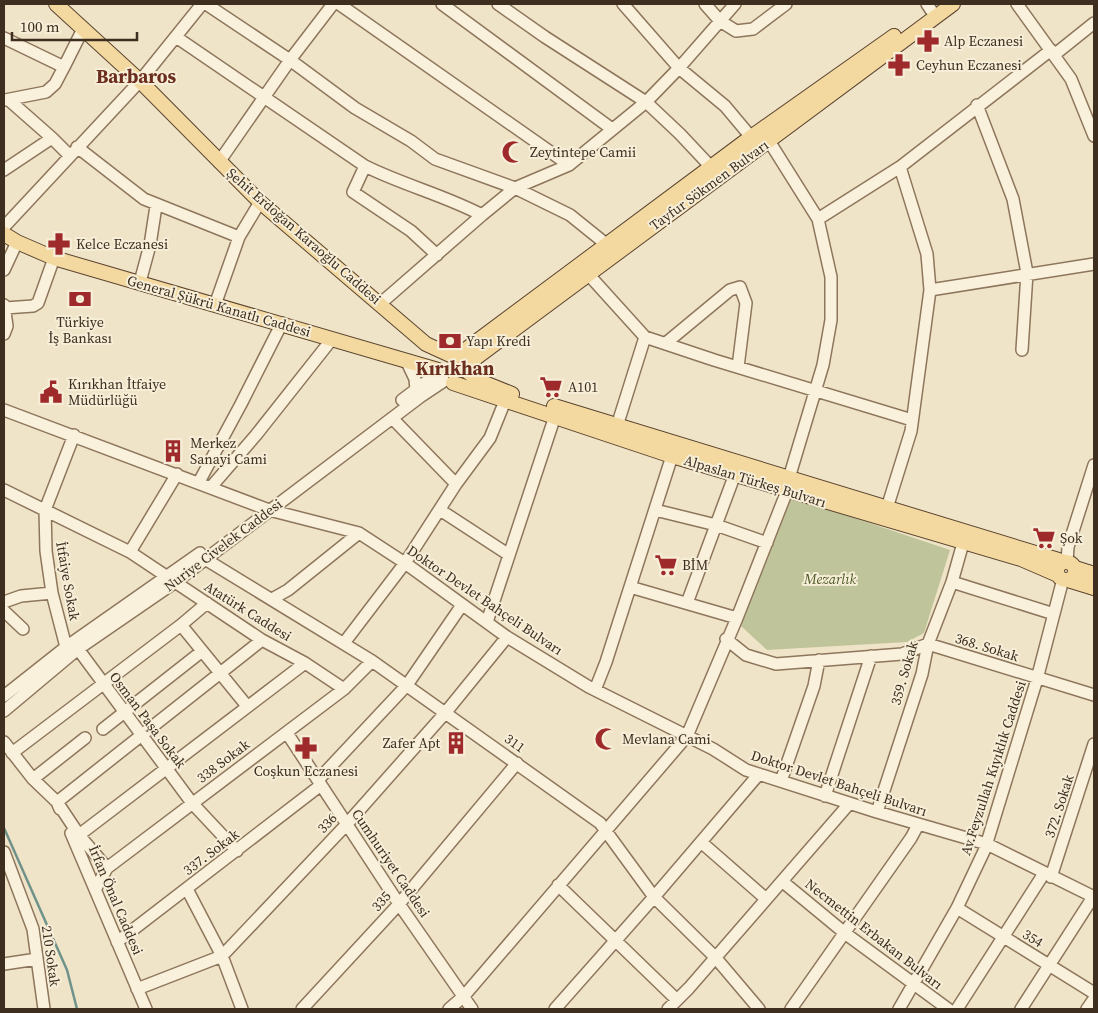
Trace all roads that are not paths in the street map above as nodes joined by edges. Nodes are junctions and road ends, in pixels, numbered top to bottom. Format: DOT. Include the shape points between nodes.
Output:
graph roads {
  1 [pos="56,4"];
  2 [pos="202,4"];
  3 [pos="206,4"];
  4 [pos="333,4"];
  5 [pos="339,4"];
  6 [pos="442,4"];
  7 [pos="623,4"];
  8 [pos="706,4"];
  9 [pos="735,4"];
  10 [pos="786,4"];
  11 [pos="953,4"];
  12 [pos="1017,4"];
  13 [pos="504,5"];
  14 [pos="932,6"];
  15 [pos="720,21"];
  16 [pos="1094,23"];
  17 [pos="83,29"];
  18 [pos="176,37"];
  19 [pos="4,38"];
  20 [pos="1052,52"];
  21 [pos="290,60"];
  22 [pos="64,67"];
  23 [pos="679,68"];
  24 [pos="140,81"];
  25 [pos="265,98"];
  26 [pos="7,100"];
  27 [pos="646,102"];
  28 [pos="977,106"];
  29 [pos="612,129"];
  30 [pos="1094,136"];
  31 [pos="751,137"];
  32 [pos="52,138"];
  33 [pos="769,141"];
  34 [pos="73,151"];
  35 [pos="219,162"];
  36 [pos="569,165"];
  37 [pos="365,166"];
  38 [pos="711,167"];
  39 [pos="900,167"];
  40 [pos="4,170"];
  41 [pos="515,188"];
  42 [pos="260,202"];
  43 [pos="156,206"];
  44 [pos="482,214"];
  45 [pos="818,219"];
  46 [pos="4,227"];
  47 [pos="4,234"];
  48 [pos="239,237"];
  49 [pos="17,242"];
  50 [pos="606,244"];
  51 [pos="437,255"];
  52 [pos="54,258"];
  53 [pos="1094,264"];
  54 [pos="4,270"];
  55 [pos="1028,273"];
  56 [pos="588,274"];
  57 [pos="140,282"];
  58 [pos="930,290"];
  59 [pos="381,303"];
  60 [pos="215,305"];
  61 [pos="4,307"];
  62 [pos="282,324"];
  63 [pos="4,334"];
  64 [pos="645,337"];
  65 [pos="332,339"];
  66 [pos="666,343"];
  67 [pos="1022,350"];
  68 [pos="407,362"];
  69 [pos="459,362"];
  70 [pos="738,367"];
  71 [pos="443,377"];
  72 [pos="416,390"];
  73 [pos="815,391"];
  74 [pos="505,401"];
  75 [pos="4,410"];
  76 [pos="555,416"];
  77 [pos="392,418"];
  78 [pos="912,420"];
  79 [pos="617,426"];
  80 [pos="74,435"];
  81 [pos="672,456"];
  82 [pos="1094,465"];
  83 [pos="177,474"];
  84 [pos="735,474"];
  85 [pos="199,482"];
  86 [pos="456,484"];
  87 [pos="788,484"];
  88 [pos="211,487"];
  89 [pos="4,490"];
  90 [pos="266,508"];
  91 [pos="887,508"];
  92 [pos="45,510"];
  93 [pos="440,510"];
  94 [pos="655,510"];
  95 [pos="716,526"];
  96 [pos="359,533"];
  97 [pos="767,543"];
  98 [pos="963,543"];
  99 [pos="130,552"];
  100 [pos="509,555"];
  101 [pos="205,558"];
  102 [pos="405,562"];
  103 [pos="1066,571"];
  104 [pos="1094,574"];
  105 [pos="171,579"];
  106 [pos="952,582"];
  107 [pos="630,587"];
  108 [pos="1094,588"];
  109 [pos="52,593"];
  110 [pos="272,599"];
  111 [pos="4,602"];
  112 [pos="207,603"];
  113 [pos="687,603"];
  114 [pos="462,604"];
  115 [pos="4,611"];
  116 [pos="1054,614"];
  117 [pos="737,618"];
  118 [pos="487,622"];
  119 [pos="181,625"];
  120 [pos="23,629"];
  121 [pos="507,636"];
  122 [pos="726,639"];
  123 [pos="262,640"];
  124 [pos="344,643"];
  125 [pos="928,644"];
  126 [pos="72,648"];
  127 [pos="201,652"];
  128 [pos="871,656"];
  129 [pos="819,660"];
  130 [pos="372,661"];
  131 [pos="305,663"];
  132 [pos="220,673"];
  133 [pos="1037,679"];
  134 [pos="103,685"];
  135 [pos="407,685"];
  136 [pos="344,689"];
  137 [pos="595,690"];
  138 [pos="1094,695"];
  139 [pos="4,696"];
  140 [pos="247,706"];
  141 [pos="4,711"];
  142 [pos="124,712"];
  143 [pos="446,712"];
  144 [pos="103,729"];
  145 [pos="287,733"];
  146 [pos="141,735"];
  147 [pos="687,736"];
  148 [pos="85,738"];
  149 [pos="4,742"];
  150 [pos="1094,744"];
  151 [pos="12,753"];
  152 [pos="517,763"];
  153 [pos="165,768"];
  154 [pos="759,774"];
  155 [pos="33,778"];
  156 [pos="781,781"];
  157 [pos="319,782"];
  158 [pos="825,796"];
  159 [pos="57,802"];
  160 [pos="192,803"];
  161 [pos="849,804"];
  162 [pos="877,812"];
  163 [pos="346,825"];
  164 [pos="918,825"];
  165 [pos="607,832"];
  166 [pos="79,835"];
  167 [pos="701,842"];
  168 [pos="986,847"];
  169 [pos="237,851"];
  170 [pos="4,852"];
  171 [pos="107,868"];
  172 [pos="1046,877"];
  173 [pos="783,882"];
  174 [pos="558,885"];
  175 [pos="96,888"];
  176 [pos="188,889"];
  177 [pos="654,898"];
  178 [pos="765,898"];
  179 [pos="1093,900"];
  180 [pos="399,904"];
  181 [pos="957,908"];
  182 [pos="846,934"];
  183 [pos="1004,937"];
  184 [pos="616,940"];
  185 [pos="118,942"];
  186 [pos="222,956"];
  187 [pos="715,957"];
  188 [pos="37,959"];
  189 [pos="4,964"];
  190 [pos="1050,966"];
  191 [pos="914,983"];
  192 [pos="137,989"];
  193 [pos="1094,993"];
  194 [pos="464,996"];
  195 [pos="1094,999"];
  196 [pos="672,1005"];
  197 [pos="44,1009"];
  198 [pos="146,1009"];
  199 [pos="242,1009"];
  200 [pos="302,1009"];
  201 [pos="449,1009"];
  202 [pos="472,1009"];
  203 [pos="555,1009"];
  204 [pos="758,1009"];
  205 [pos="791,1009"];
  206 [pos="899,1009"];
  207 [pos="948,1009"];
  208 [pos="958,1009"];
  209 [pos="1021,1009"];
  210 [pos="1087,1009"];
  1 -- 17 [label="main road, Şehit Erdoğan Karaoğlu Caddesi"];
  2 -- 18 [label="street"];
  3 -- 21 [label="street"];
  4 -- 21 [label="street"];
  5 -- 36 [label="street"];
  6 -- 29 [label="street"];
  7 -- 23 [label="street"];
  8 -- 15 [label="street"];
  9 -- 15 [label="street"];
  10 -- 15 [label="street" via="753,29 736,31"];
  11 -- 33 [label="main road, Tayfur Sökmen Bulvarı"];
  12 -- 20 [label="street"];
  13 -- 27 [label="street" via="545,37"];
  14 -- 31 [label="main road, Tayfur Sökmen Bulvarı"];
  15 -- 23 [label="street"];
  16 -- 20 [label="street"];
  17 -- 22 [label="street"];
  17 -- 24 [label="main road, Şehit Erdoğan Karaoğlu Caddesi"];
  18 -- 24 [label="street"];
  18 -- 25 [label="street"];
  19 -- 22 [label="street"];
  20 -- 28 [label="street"];
  20 -- 30 [label="street" via="1071,79"];
  21 -- 25 [label="street"];
  21 -- 41 [label="street" via="355,108 435,159"];
  22 -- 26 [label="street" via="56,84 46,92"];
  23 -- 27 [label="street"];
  23 -- 31 [label="street" via="725,106"];
  24 -- 34 [label="street"];
  24 -- 35 [label="main road, Şehit Erdoğan Karaoğlu Caddesi"];
  25 -- 35 [label="street"];
  25 -- 37 [label="street"];
  26 -- 32 [label="street"];
  27 -- 29 [label="street"];
  27 -- 38 [label="street"];
  28 -- 39 [label="street"];
  28 -- 55 [label="street" via="1014,199"];
  29 -- 36 [label="street"];
  31 -- 38 [label="main road, Tayfur Sökmen Bulvarı"];
  32 -- 34 [label="street"];
  32 -- 40 [label="street"];
  33 -- 45 [label="street"];
  33 -- 56 [label="main road, Tayfur Sökmen Bulvarı"];
  34 -- 43 [label="street"];
  34 -- 46 [label="street"];
  35 -- 42 [label="main road, Şehit Erdoğan Karaoğlu Caddesi"];
  36 -- 41 [label="street"];
  37 -- 44 [label="street"];
  37 -- 51 [label="street" via="353,192 410,231"];
  38 -- 50 [label="main road, Tayfur Sökmen Bulvarı"];
  39 -- 45 [label="street"];
  39 -- 58 [label="street" via="927,254"];
  41 -- 44 [label="street"];
  41 -- 50 [label="street" via="570,215"];
  42 -- 48 [label="street"];
  42 -- 59 [label="main road, Şehit Erdoğan Karaoğlu Caddesi"];
  43 -- 48 [label="street"];
  43 -- 57 [label="street"];
  44 -- 51 [label="street"];
  45 -- 73 [label="street" via="831,277 831,320"];
  47 -- 49 [label="main road, General Şükrü Kanatlı Caddesi"];
  48 -- 60 [label="street"];
  49 -- 52 [label="main road, General Şükrü Kanatlı Caddesi"];
  49 -- 54 [label="street"];
  50 -- 69 [label="main road, Tayfur Sökmen Bulvarı"];
  51 -- 59 [label="street"];
  52 -- 57 [label="main road, General Şükrü Kanatlı Caddesi"];
  52 -- 61 [label="street" via="38,303"];
  53 -- 55 [label="street"];
  55 -- 58 [label="street"];
  55 -- 67 [label="street"];
  56 -- 64 [label="street"];
  56 -- 69 [label="main road, Tayfur Sökmen Bulvarı"];
  57 -- 60 [label="main road, General Şükrü Kanatlı Caddesi"];
  58 -- 78 [label="street"];
  59 -- 69 [label="main road, Şehit Erdoğan Karaoğlu Caddesi" via="426,344"];
  60 -- 62 [label="main road, General Şükrü Kanatlı Caddesi"];
  61 -- 63 [label="street" via="7,326"];
  62 -- 65 [label="main road, General Şükrü Kanatlı Caddesi"];
  62 -- 85 [label="street"];
  64 -- 66 [label="street"];
  64 -- 79 [label="street"];
  65 -- 68 [label="main road, General Şükrü Kanatlı Caddesi"];
  65 -- 88 [label="street"];
  66 -- 70 [label="street"];
  66 -- 70 [label="street" via="730,290 740,287 746,303"];
  68 -- 71 [label="main road, General Şükrü Kanatlı Caddesi"];
  68 -- 72 [label="street" via="415,378"];
  69 -- 71 [label="main road, Nuriye Civelek Caddesi" via="441,360"];
  69 -- 71 [label="main road, Nuriye Civelek Caddesi" via="463,377"];
  69 -- 79 [label="main road, Alpaslan Türkeş Bulvarı" via="482,382 505,392"];
  70 -- 73 [label="street"];
  71 -- 72 [label="street, Nuriye Civelek Caddesi"];
  71 -- 74 [label="main road, Alpaslan Türkeş Bulvarı"];
  71 -- 77 [label="street, Nuriye Civelek Caddesi"];
  72 -- 90 [label="street, Nuriye Civelek Caddesi"];
  73 -- 78 [label="street"];
  73 -- 87 [label="street"];
  74 -- 76 [label="main road, Alpaslan Türkeş Bulvarı"];
  74 -- 86 [label="street" via="490,438"];
  75 -- 80 [label="street, Doktor Devlet Bahçeli Bulvarı"];
  76 -- 81 [label="main road, Alpaslan Türkeş Bulvarı"];
  76 -- 100 [label="street"];
  77 -- 86 [label="street"];
  77 -- 90 [label="street, Nuriye Civelek Caddesi"];
  78 -- 91 [label="street"];
  79 -- 87 [label="main road, Alpaslan Türkeş Bulvarı"];
  80 -- 83 [label="street, Doktor Devlet Bahçeli Bulvarı"];
  80 -- 92 [label="street, İtfaiye Sokak"];
  81 -- 84 [label="main road, Alpaslan Türkeş Bulvarı"];
  81 -- 94 [label="street"];
  82 -- 103 [label="street, Av.Feyzullah Kıyıklık Caddesi" via="1068,546"];
  83 -- 85 [label="street, Doktor Devlet Bahçeli Bulvarı"];
  83 -- 99 [label="street"];
  84 -- 87 [label="main road, Alpaslan Türkeş Bulvarı"];
  84 -- 95 [label="street"];
  85 -- 88 [label="street, Doktor Devlet Bahçeli Bulvarı"];
  86 -- 93 [label="street"];
  87 -- 91 [label="main road, Alpaslan Türkeş Bulvarı"];
  87 -- 97 [label="street"];
  87 -- 98 [label="main road, Alpaslan Türkeş Bulvarı"];
  88 -- 90 [label="street, Doktor Devlet Bahçeli Bulvarı"];
  89 -- 92 [label="street, Atatürk Caddesi"];
  90 -- 96 [label="street, Doktor Devlet Bahçeli Bulvarı"];
  90 -- 101 [label="street, Nuriye Civelek Caddesi"];
  90 -- 105 [label="street, Nuriye Civelek Caddesi"];
  91 -- 103 [label="main road, Alpaslan Türkeş Bulvarı"];
  92 -- 99 [label="street, Atatürk Caddesi"];
  92 -- 109 [label="street, İtfaiye Sokak"];
  93 -- 100 [label="street"];
  93 -- 102 [label="street"];
  94 -- 95 [label="street"];
  94 -- 107 [label="street"];
  95 -- 97 [label="street"];
  95 -- 113 [label="street"];
  96 -- 102 [label="street, Doktor Devlet Bahçeli Bulvarı"];
  96 -- 110 [label="street"];
  97 -- 117 [label="street"];
  98 -- 103 [label="main road, Alpaslan Türkeş Bulvarı"];
  98 -- 106 [label="street, 359. Sokak"];
  99 -- 105 [label="street, Atatürk Caddesi"];
  100 -- 118 [label="street"];
  101 -- 105 [label="street, Nuriye Civelek Caddesi"];
  101 -- 110 [label="street, 311"];
  102 -- 114 [label="street, Doktor Devlet Bahçeli Bulvarı"];
  102 -- 124 [label="street"];
  103 -- 104 [label="main road, Alpaslan Türkeş Bulvarı"];
  103 -- 108 [label="main road, Alpaslan Türkeş Bulvarı"];
  103 -- 116 [label="street, Av.Feyzullah Kıyıklık Caddesi"];
  105 -- 112 [label="street, Atatürk Caddesi"];
  105 -- 126 [label="street, Nuriye Civelek Caddesi"];
  106 -- 116 [label="street"];
  106 -- 125 [label="street, 359. Sokak"];
  107 -- 113 [label="street"];
  107 -- 137 [label="street"];
  109 -- 111 [label="street" via="21,596"];
  109 -- 126 [label="street, İtfaiye Sokak"];
  110 -- 124 [label="street, 311"];
  112 -- 119 [label="street"];
  112 -- 123 [label="street, Atatürk Caddesi"];
  113 -- 117 [label="street"];
  114 -- 118 [label="street, Doktor Devlet Bahçeli Bulvarı"];
  114 -- 135 [label="street, 337. Sokak"];
  115 -- 120 [label="street"];
  116 -- 133 [label="street, Av.Feyzullah Kıyıklık Caddesi"];
  117 -- 122 [label="street"];
  118 -- 121 [label="street, Doktor Devlet Bahçeli Bulvarı"];
  119 -- 127 [label="street"];
  119 -- 134 [label="street"];
  121 -- 137 [label="street, Doktor Devlet Bahçeli Bulvarı"];
  121 -- 143 [label="street, 336"];
  122 -- 129 [label="street" via="746,655 776,664"];
  122 -- 147 [label="street"];
  123 -- 131 [label="street, Atatürk Caddesi"];
  123 -- 132 [label="street"];
  124 -- 130 [label="street, 311"];
  125 -- 128 [label="street" via="902,654"];
  125 -- 133 [label="street, 368. Sokak"];
  125 -- 162 [label="street, 359. Sokak" via="922,674"];
  126 -- 134 [label="street, Osman Paşa Sokak"];
  126 -- 139 [label="street, Nuriye Civelek Caddesi"];
  126 -- 141 [label="street, Nuriye Civelek Caddesi"];
  127 -- 132 [label="street"];
  127 -- 142 [label="street"];
  128 -- 129 [label="street"];
  128 -- 158 [label="street"];
  129 -- 156 [label="street" via="814,686"];
  130 -- 135 [label="street, 311"];
  130 -- 136 [label="street, 338 Sokak"];
  131 -- 136 [label="street, Atatürk Caddesi"];
  131 -- 140 [label="street"];
  132 -- 140 [label="street"];
  132 -- 146 [label="street"];
  133 -- 138 [label="street, 368. Sokak"];
  133 -- 168 [label="street, Av.Feyzullah Kıyıklık Caddesi"];
  134 -- 142 [label="street, Osman Paşa Sokak"];
  134 -- 151 [label="street"];
  135 -- 143 [label="street, 311"];
  135 -- 157 [label="street, 337. Sokak"];
  136 -- 145 [label="street, 338 Sokak"];
  137 -- 147 [label="street, Doktor Devlet Bahçeli Bulvarı"];
  140 -- 153 [label="street"];
  142 -- 144 [label="street"];
  142 -- 146 [label="street, Osman Paşa Sokak"];
  143 -- 152 [label="street, 311"];
  143 -- 163 [label="street, 336"];
  145 -- 157 [label="street, Cumhuriyet Caddesi"];
  145 -- 160 [label="street, 338 Sokak"];
  146 -- 153 [label="street, Osman Paşa Sokak"];
  146 -- 159 [label="street"];
  147 -- 154 [label="street, Doktor Devlet Bahçeli Bulvarı" via="746,770"];
  147 -- 165 [label="street"];
  148 -- 155 [label="street"];
  149 -- 151 [label="street, İrfan Önal Caddesi"];
  150 -- 172 [label="street, 372. Sokak"];
  151 -- 155 [label="street, İrfan Önal Caddesi"];
  152 -- 165 [label="street, 311" via="600,823"];
  152 -- 180 [label="street, 335"];
  153 -- 160 [label="street, Osman Paşa Sokak"];
  153 -- 166 [label="street"];
  154 -- 156 [label="street, Doktor Devlet Bahçeli Bulvarı"];
  154 -- 167 [label="street"];
  155 -- 159 [label="street, İrfan Önal Caddesi"];
  156 -- 158 [label="street, Doktor Devlet Bahçeli Bulvarı"];
  157 -- 163 [label="street, Cumhuriyet Caddesi"];
  157 -- 169 [label="street, 337. Sokak"];
  158 -- 161 [label="street, Doktor Devlet Bahçeli Bulvarı"];
  159 -- 166 [label="street, İrfan Önal Caddesi"];
  159 -- 175 [label="street, İrfan Önal Caddesi"];
  160 -- 169 [label="street, Osman Paşa Sokak"];
  160 -- 171 [label="street, 338 Sokak"];
  161 -- 162 [label="street, Doktor Devlet Bahçeli Bulvarı"];
  161 -- 173 [label="street"];
  162 -- 164 [label="street, Doktor Devlet Bahçeli Bulvarı"];
  163 -- 180 [label="street, Cumhuriyet Caddesi"];
  163 -- 186 [label="street, 336"];
  164 -- 168 [label="street, Doktor Devlet Bahçeli Bulvarı"];
  164 -- 182 [label="street"];
  165 -- 174 [label="street"];
  165 -- 177 [label="street, 311"];
  166 -- 171 [label="street, İrfan Önal Caddesi"];
  167 -- 177 [label="street"];
  167 -- 178 [label="street"];
  168 -- 172 [label="street, Doktor Devlet Bahçeli Bulvarı"];
  168 -- 181 [label="street, Av.Feyzullah Kıyıklık Caddesi"];
  169 -- 176 [label="street, 337. Sokak"];
  170 -- 188 [label="street, 210 Sokak" via="33,929"];
  171 -- 175 [label="street, 338 Sokak"];
  172 -- 179 [label="street, Doktor Devlet Bahçeli Bulvarı"];
  172 -- 183 [label="street, 372. Sokak"];
  173 -- 178 [label="street"];
  173 -- 182 [label="street, Necmettin Erbakan Bulvarı"];
  174 -- 184 [label="street"];
  174 -- 194 [label="street"];
  175 -- 185 [label="street, İrfan Önal Caddesi"];
  176 -- 185 [label="street, 337. Sokak"];
  176 -- 186 [label="street"];
  177 -- 184 [label="street"];
  177 -- 187 [label="street, 311"];
  178 -- 187 [label="street"];
  179 -- 190 [label="street"];
  180 -- 194 [label="street, Cumhuriyet Caddesi"];
  180 -- 200 [label="street, 335"];
  181 -- 183 [label="street, 354"];
  181 -- 191 [label="street, Av.Feyzullah Kıyıklık Caddesi"];
  182 -- 191 [label="street, Necmettin Erbakan Bulvarı"];
  182 -- 205 [label="street"];
  183 -- 190 [label="street, 354"];
  183 -- 208 [label="street, 372. Sokak"];
  184 -- 196 [label="street"];
  184 -- 203 [label="street"];
  185 -- 192 [label="street, İrfan Önal Caddesi"];
  186 -- 192 [label="street, 336"];
  186 -- 199 [label="street"];
  187 -- 196 [label="street"];
  187 -- 204 [label="street, 311"];
  188 -- 189 [label="street"];
  188 -- 197 [label="street, 210 Sokak"];
  190 -- 193 [label="street, 354"];
  190 -- 209 [label="street"];
  191 -- 206 [label="street, Av.Feyzullah Kıyıklık Caddesi"];
  191 -- 207 [label="street, Necmettin Erbakan Bulvarı"];
  192 -- 198 [label="street, İrfan Önal Caddesi"];
  194 -- 201 [label="street"];
  194 -- 202 [label="street, Cumhuriyet Caddesi"];
  195 -- 210 [label="street"];
}
